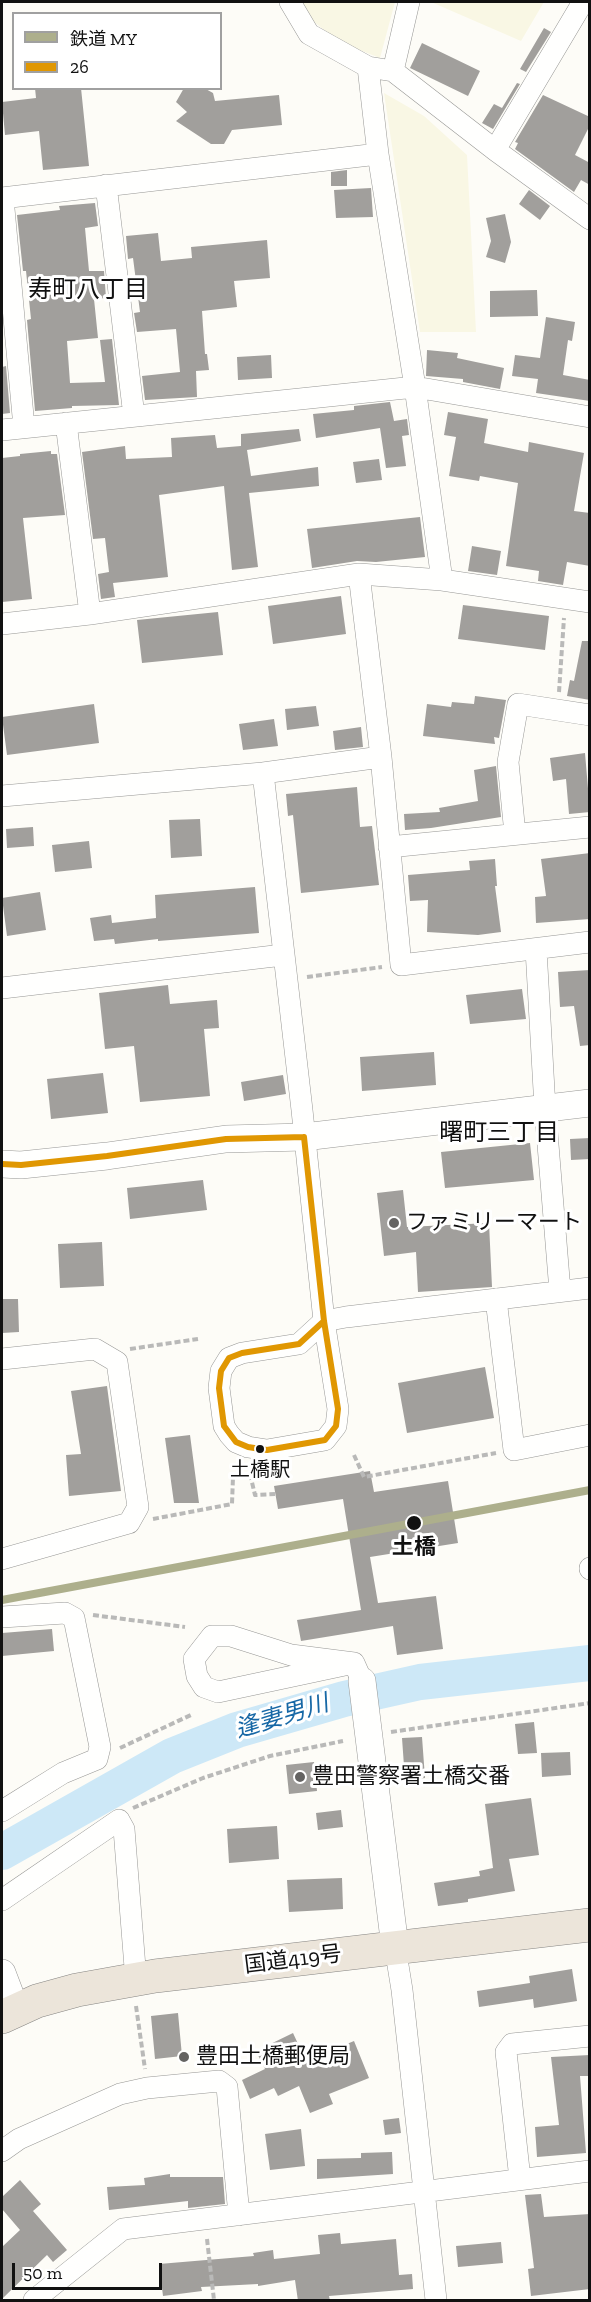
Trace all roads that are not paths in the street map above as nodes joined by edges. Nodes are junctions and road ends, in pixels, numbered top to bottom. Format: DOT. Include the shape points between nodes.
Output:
graph roads {
  1 [pos="290,2"];
  2 [pos="409,2"];
  3 [pos="583,2"];
  4 [pos="368,67"];
  5 [pos="393,71"];
  6 [pos="495,150"];
  7 [pos="378,154"];
  8 [pos="106,185"];
  9 [pos="2,198"];
  10 [pos="590,219"];
  11 [pos="415,387"];
  12 [pos="134,416"];
  13 [pos="590,417"];
  14 [pos="66,423"];
  15 [pos="24,427"];
  16 [pos="2,430"];
  17 [pos="358,574"];
  18 [pos="442,580"];
  19 [pos="590,602"];
  20 [pos="90,615"];
  21 [pos="2,624"];
  22 [pos="590,715"];
  23 [pos="381,757"];
  24 [pos="263,773"];
  25 [pos="2,796"];
  26 [pos="590,827"];
  27 [pos="515,834"];
  28 [pos="389,847"];
  29 [pos="590,942"];
  30 [pos="536,949"];
  31 [pos="283,955"];
  32 [pos="2,988"];
  33 [pos="590,1103"];
  34 [pos="545,1108"];
  35 [pos="304,1137"];
  36 [pos="2,1164"];
  37 [pos="590,1288"];
  38 [pos="560,1291"];
  39 [pos="496,1299"];
  40 [pos="324,1322"];
  41 [pos="299,1344"];
  42 [pos="2,1359"];
  43 [pos="332,1373"];
  44 [pos="590,1435"];
  45 [pos="2,1559"];
  46 [pos="2,1617"];
  47 [pos="358,1672"];
  48 [pos="2,1811"];
  49 [pos="2,1900"];
  50 [pos="590,1925"];
  51 [pos="395,1947"];
  52 [pos="2,1973"];
  53 [pos="135,1990"];
  54 [pos="9,2013"];
  55 [pos="590,2036"];
  56 [pos="2,2151"];
  57 [pos="590,2171"];
  58 [pos="520,2179"];
  59 [pos="424,2193"];
  60 [pos="239,2215"];
  61 [pos="34,2301"];
  62 [pos="436,2301"];
  1 -- 4 [label="street" via="309,34"];
  2 -- 5 [label="street"];
  3 -- 6 [label="street"];
  4 -- 5 [label="street"];
  4 -- 7 [label="street"];
  5 -- 6 [label="street"];
  6 -- 10 [label="street"];
  7 -- 8 [label="street"];
  7 -- 11 [label="street"];
  8 -- 9 [label="street"];
  8 -- 12 [label="street"];
  9 -- 15 [label="street"];
  11 -- 12 [label="street"];
  11 -- 13 [label="street"];
  11 -- 18 [label="street"];
  12 -- 14 [label="street"];
  14 -- 15 [label="street"];
  14 -- 20 [label="street"];
  15 -- 16 [label="street"];
  17 -- 18 [label="street"];
  17 -- 20 [label="street"];
  17 -- 23 [label="street"];
  18 -- 19 [label="street"];
  20 -- 21 [label="street"];
  22 -- 27 [label="street" via="518,704 508,762"];
  23 -- 24 [label="street"];
  23 -- 28 [label="street"];
  24 -- 25 [label="street"];
  24 -- 31 [label="street"];
  26 -- 27 [label="street"];
  27 -- 28 [label="street"];
  28 -- 30 [label="street" via="401,965"];
  29 -- 30 [label="street"];
  30 -- 34 [label="street"];
  31 -- 32 [label="street"];
  31 -- 35 [label="street"];
  33 -- 34 [label="street"];
  34 -- 35 [label="street"];
  34 -- 38 [label="street"];
  35 -- 36 [label="street" via="226,1139 107,1156"];
  35 -- 40 [label="street"];
  37 -- 38 [label="street"];
  38 -- 39 [label="street"];
  39 -- 40 [label="street"];
  39 -- 44 [label="street" via="514,1450"];
  40 -- 41 [label="street"];
  40 -- 43 [label="street"];
  41 -- 43 [label="street" via="321,1359"];
  41 -- 43 [label="street" via="242,1353 230,1358 221,1371 224,1426 236,1442 267,1450 325,1440 336,1426 339,1409"];
  42 -- 45 [label="street" via="95,1348 117,1362 138,1507 129,1523"];
  46 -- 48 [label="street" via="65,1613 74,1618 100,1747 97,1759 63,1773"];
  47 -- 47 [label="street" via="218,1692 204,1687 194,1659 212,1636 231,1635"];
  47 -- 51 [label="street" via="380,1732"];
  49 -- 53 [label="street" via="119,1820 124,1829"];
  50 -- 51 [label="highway, 国道419号"];
  51 -- 53 [label="highway, 国道419号"];
  51 -- 59 [label="street"];
  52 -- 54 [label="street"];
  53 -- 54 [label="highway, 国道419号" via="77,1990"];
  55 -- 58 [label="street" via="512,2044 506,2052"];
  56 -- 60 [label="street" via="19,2139 120,2094 219,2081 227,2087"];
  57 -- 58 [label="street"];
  58 -- 59 [label="street"];
  59 -- 60 [label="street"];
  59 -- 62 [label="street"];
  60 -- 61 [label="street" via="123,2229"];
}
